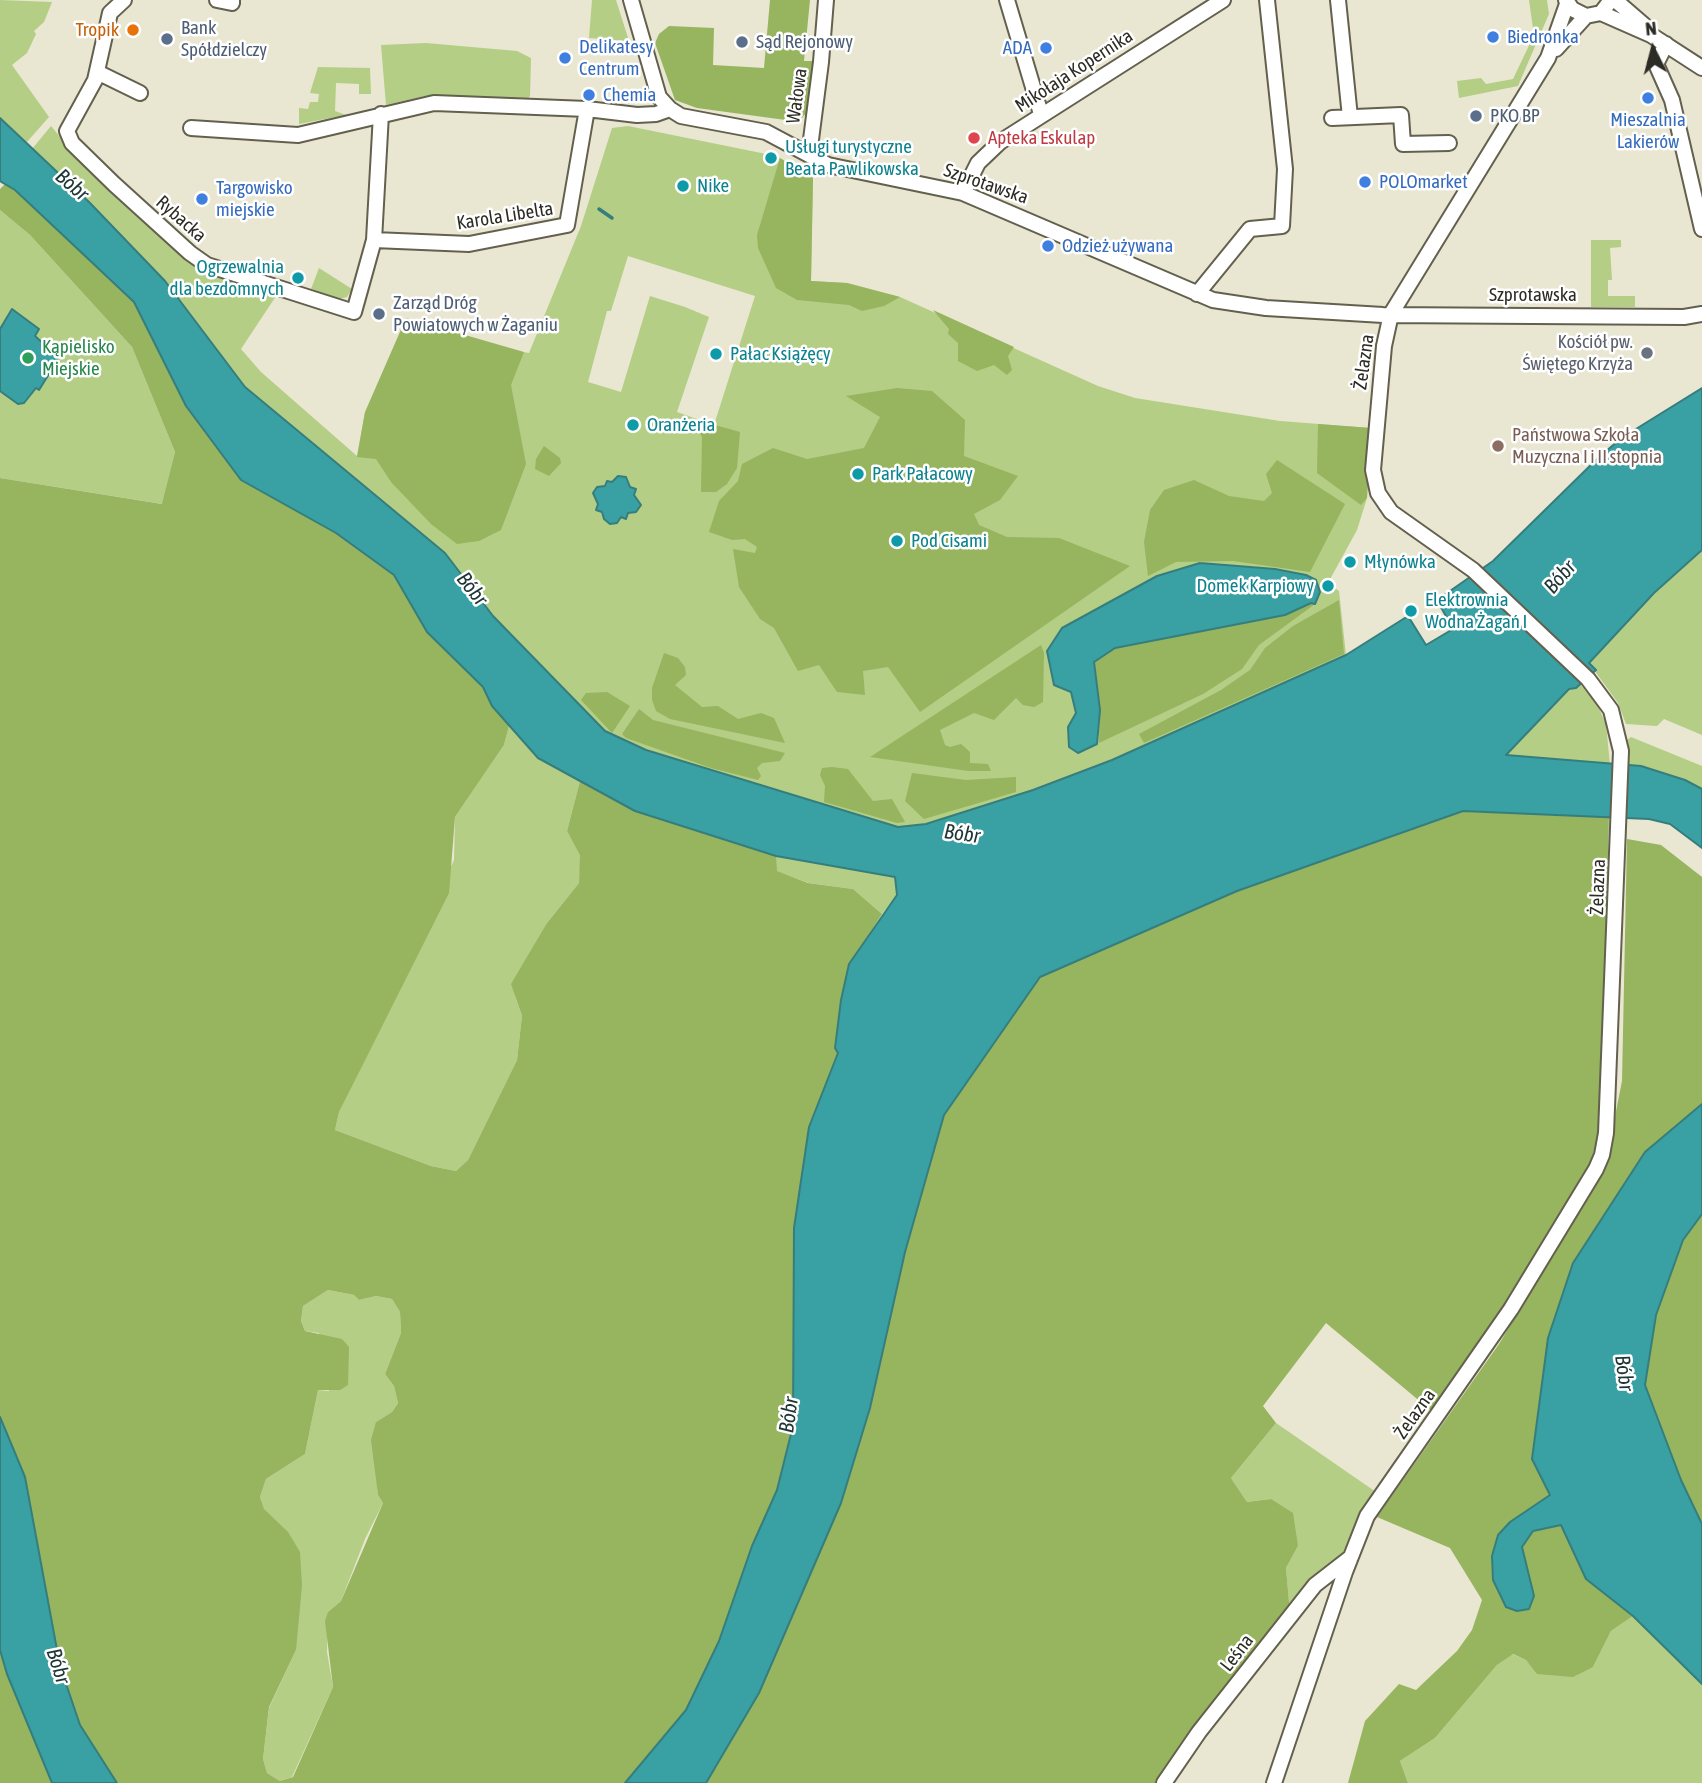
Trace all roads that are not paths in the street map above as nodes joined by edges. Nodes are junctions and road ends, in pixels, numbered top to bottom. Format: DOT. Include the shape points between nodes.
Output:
graph roads {
  1 [pos="124,0"];
  2 [pos="217,0"];
  3 [pos="232,0"];
  4 [pos="631,0"];
  5 [pos="826,0"];
  6 [pos="1007,0"];
  7 [pos="1223,0"];
  8 [pos="1267,0"];
  9 [pos="1338,0"];
  10 [pos="1613,0"];
  11 [pos="1567,2"];
  12 [pos="1601,13"];
  13 [pos="1586,16"];
  14 [pos="1651,35"];
  15 [pos="1665,44"];
  16 [pos="1548,58"];
  17 [pos="1702,68"];
  18 [pos="97,72"];
  19 [pos="140,93"];
  20 [pos="587,109"];
  21 [pos="670,109"];
  22 [pos="381,114"];
  23 [pos="1041,114"];
  24 [pos="1350,117"];
  25 [pos="1332,118"];
  26 [pos="191,128"];
  27 [pos="1449,143"];
  28 [pos="808,155"];
  29 [pos="963,193"];
  30 [pos="1702,229"];
  31 [pos="374,240"];
  32 [pos="1197,295"];
  33 [pos="1391,314"];
  34 [pos="1702,314"];
  35 [pos="1351,1557"];
  36 [pos="1164,1783"];
  37 [pos="1274,1783"];
  1 -- 18 [label="street" via="110,13"];
  2 -- 3 [label="street"];
  4 -- 21 [label="street" via="659,97"];
  5 -- 28 [label="street, Wałowa"];
  6 -- 23 [label="street"];
  7 -- 23 [label="street, Mikołaja Kopernika"];
  8 -- 32 [label="street" via="1285,169 1282,226 1250,229"];
  9 -- 24 [label="street"];
  10 -- 12 [label="street"];
  10 -- 14 [label="street"];
  11 -- 13 [label="street"];
  11 -- 16 [label="street"];
  12 -- 13 [label="street"];
  12 -- 14 [label="street"];
  13 -- 16 [label="street"];
  14 -- 15 [label="street"];
  15 -- 17 [label="street"];
  15 -- 30 [label="street" via="1656,64 1672,100"];
  16 -- 33 [label="street, Żelazna"];
  18 -- 19 [label="street"];
  18 -- 31 [label="street, Rybacka" via="70,122 72,143 207,265 354,312"];
  20 -- 21 [label="street" via="647,115"];
  20 -- 22 [label="street" via="434,103"];
  20 -- 31 [label="street, Karola Libelta" via="567,225 470,244"];
  21 -- 28 [label="street, Szprotawska" via="688,119 766,132"];
  22 -- 26 [label="street" via="298,135"];
  22 -- 31 [label="street"];
  23 -- 29 [label="street, Mikołaja Kopernika" via="983,157"];
  24 -- 25 [label="street"];
  24 -- 27 [label="street" via="1401,115 1403,145"];
  28 -- 29 [label="street, Szprotawska" via="828,165"];
  29 -- 32 [label="street, Szprotawska"];
  32 -- 33 [label="street, Szprotawska" via="1233,305"];
  33 -- 34 [label="street, Szprotawska"];
  33 -- 35 [label="street, Żelazna" via="1373,449 1378,493 1403,523 1474,570 1588,679 1612,709 1621,751 1609,1100 1602,1155 1511,1309 1367,1516"];
  35 -- 36 [label="street, Leśna" via="1315,1585"];
  35 -- 37 [label="street, Żelazna"];
}
